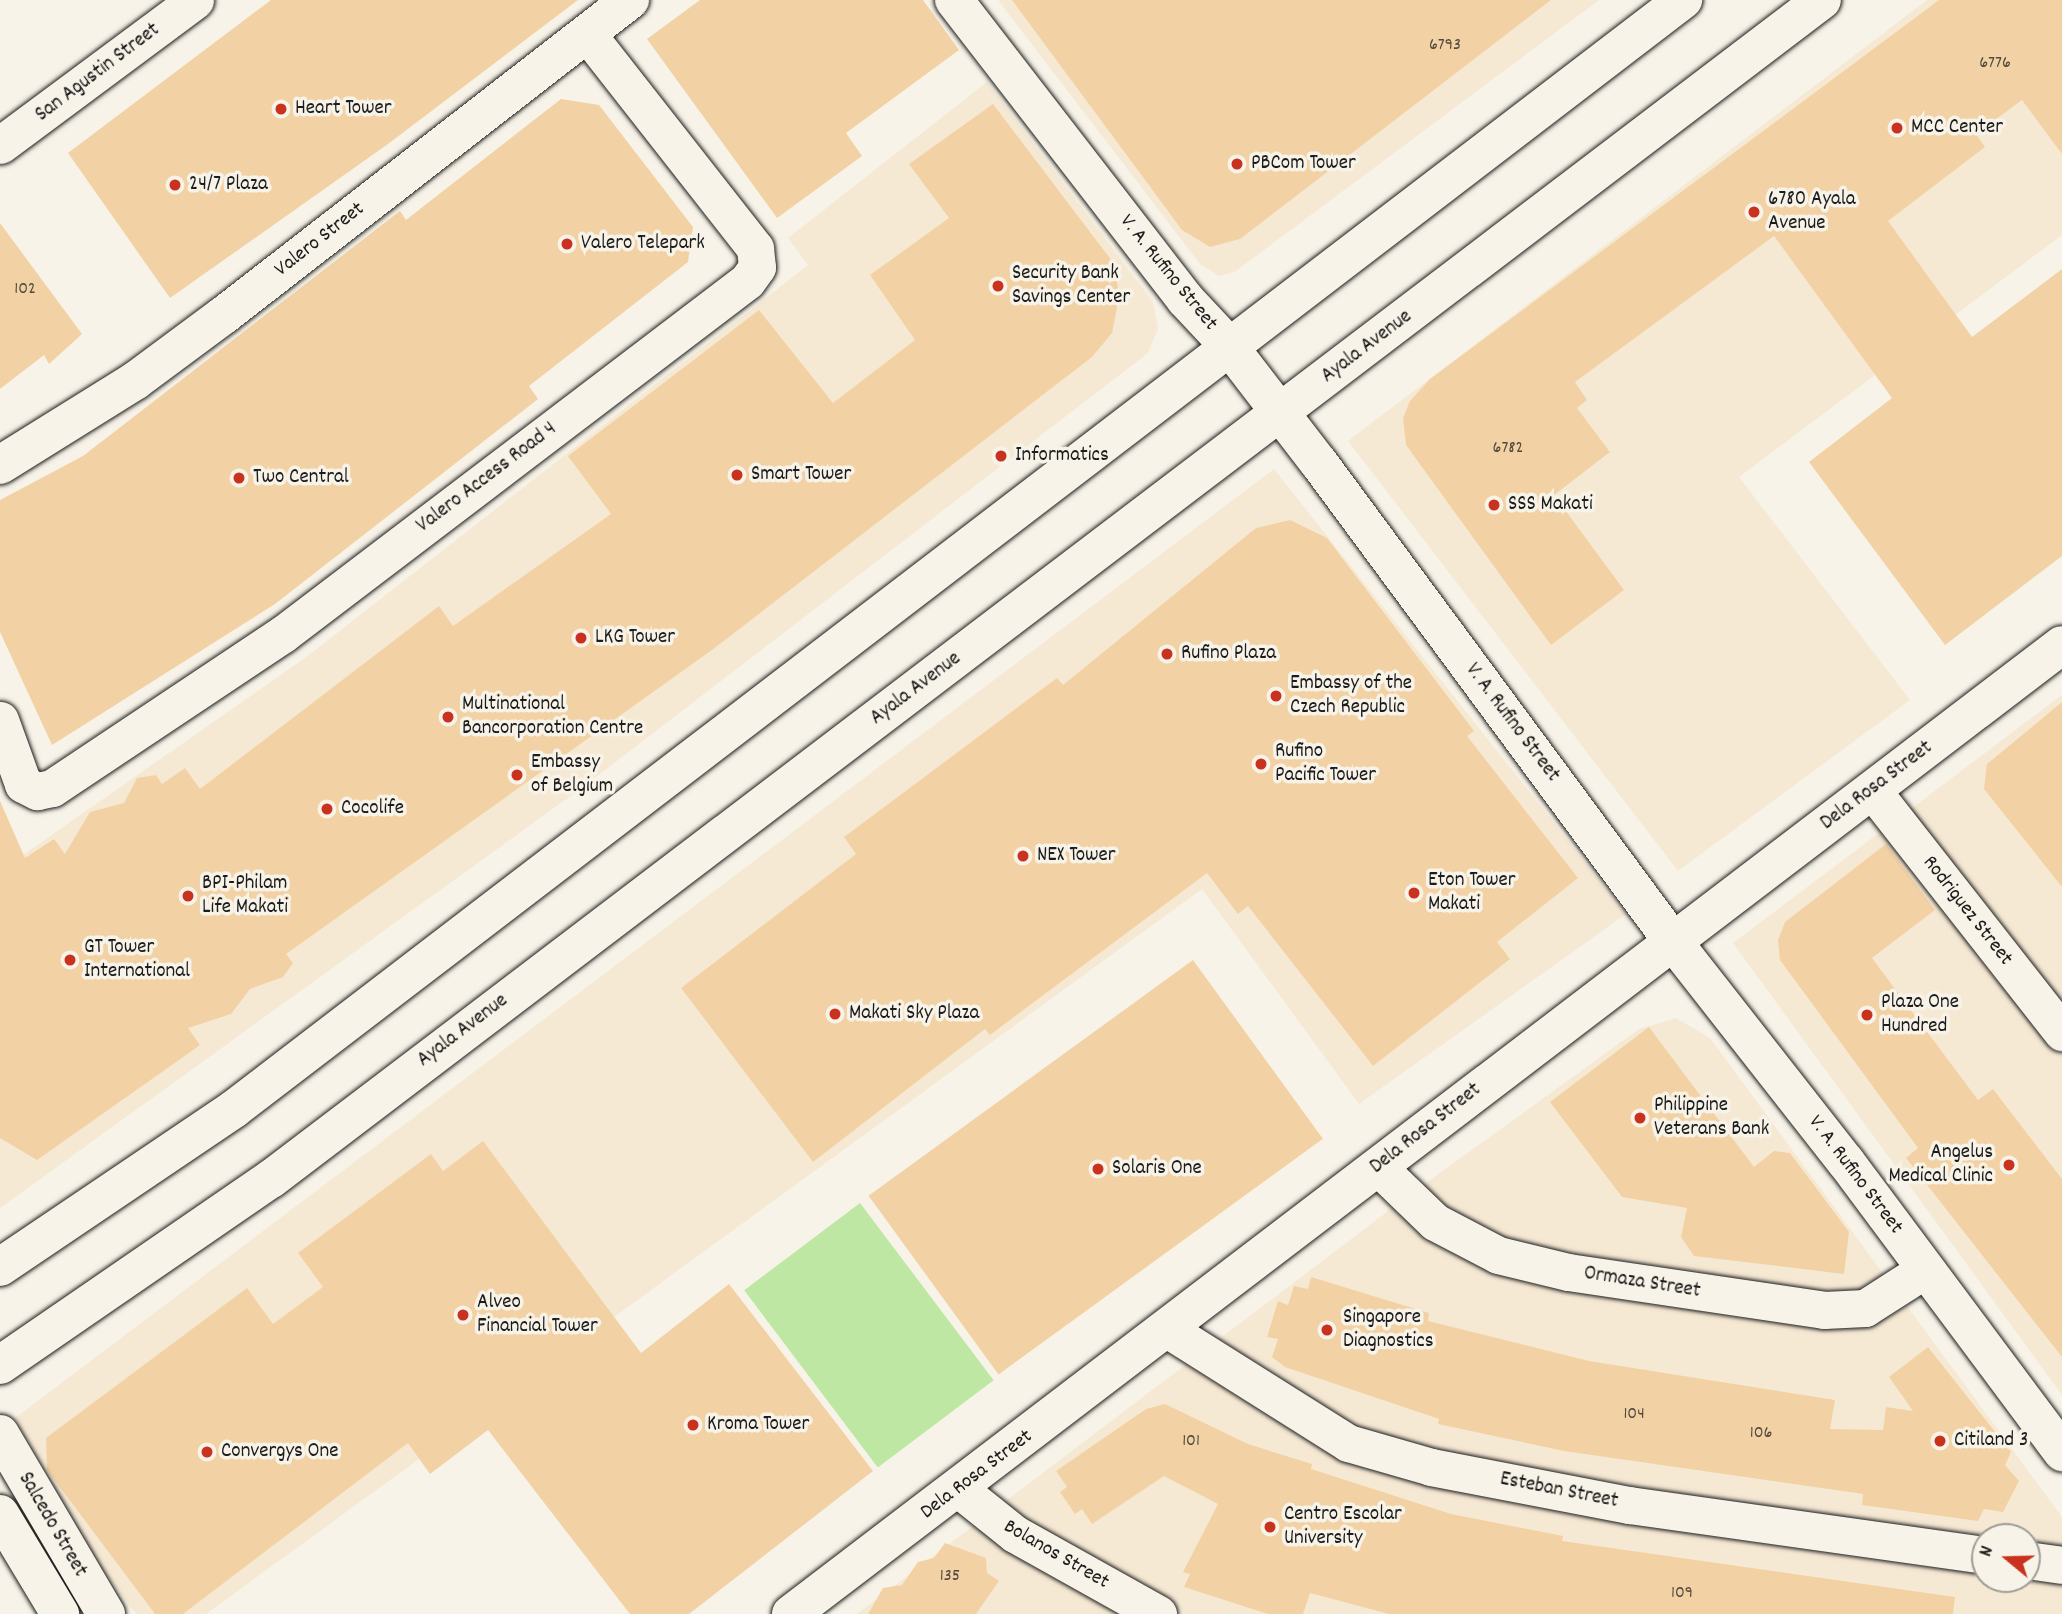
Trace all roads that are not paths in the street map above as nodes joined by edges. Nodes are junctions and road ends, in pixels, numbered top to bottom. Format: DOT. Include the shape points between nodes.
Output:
graph roads {
  1 [pos="195,0"];
  2 [pos="630,0"];
  3 [pos="954,0"];
  4 [pos="977,0"];
  5 [pos="1683,0"];
  6 [pos="1822,0"];
  7 [pos="587,34"];
  8 [pos="0,145"];
  9 [pos="1228,345"];
  10 [pos="1280,413"];
  11 [pos="0,465"];
  12 [pos="2062,645"];
  13 [pos="0,720"];
  14 [pos="1872,790"];
  15 [pos="1671,939"];
  16 [pos="2062,1032"];
  17 [pos="1378,1167"];
  18 [pos="0,1267"];
  19 [pos="1926,1269"];
  20 [pos="1167,1329"];
  21 [pos="0,1366"];
  22 [pos="0,1434"];
  23 [pos="2062,1452"];
  24 [pos="960,1490"];
  25 [pos="0,1514"];
  26 [pos="1971,1553"];
  27 [pos="2041,1562"];
  28 [pos="2062,1565"];
  29 [pos="60,1614"];
  30 [pos="106,1614"];
  31 [pos="791,1614"];
  32 [pos="1158,1614"];
  1 -- 8 [label="street, San Agustin Street"];
  2 -- 7 [label="street, Valero Street"];
  3 -- 9 [label="street, V. A. Rufino Street" via="1185,299"];
  4 -- 9 [label="street" via="1195,290"];
  5 -- 9 [label="street"];
  6 -- 10 [label="street, Ayala Avenue"];
  7 -- 11 [label="street, Valero Street" via="135,381"];
  7 -- 13 [label="street, Valero Access Road 4" via="754,248 757,267 747,281 283,634 52,788 37,791 23,784"];
  9 -- 10 [label="street, V. A. Rufino Street"];
  9 -- 18 [label="street" via="234,1109"];
  10 -- 15 [label="street, V. A. Rufino Street"];
  10 -- 21 [label="street, Ayala Avenue" via="271,1179"];
  12 -- 14 [label="street, Dela Rosa Street"];
  14 -- 15 [label="street, Dela Rosa Street"];
  14 -- 16 [label="street, Rodriguez Street"];
  15 -- 17 [label="street, Dela Rosa Street"];
  15 -- 19 [label="street, V. A. Rufino Street"];
  17 -- 19 [label="street, Ormaza Street" via="1435,1222 1498,1255 1568,1272 1824,1310 1865,1308"];
  17 -- 20 [label="street, Dela Rosa Street"];
  19 -- 23 [label="street, V. A. Rufino Street"];
  20 -- 24 [label="street, Dela Rosa Street"];
  20 -- 26 [label="street, Esteban Street" via="1348,1443 1431,1467 1629,1505"];
  22 -- 30 [label="street, Salcedo Street"];
  24 -- 31 [label="street, Dela Rosa Street"];
  24 -- 32 [label="street, Bolanos Street" via="1015,1534"];
  25 -- 29 [label="street, Salcedo Street"];
  27 -- 28 [label="street"];
}
